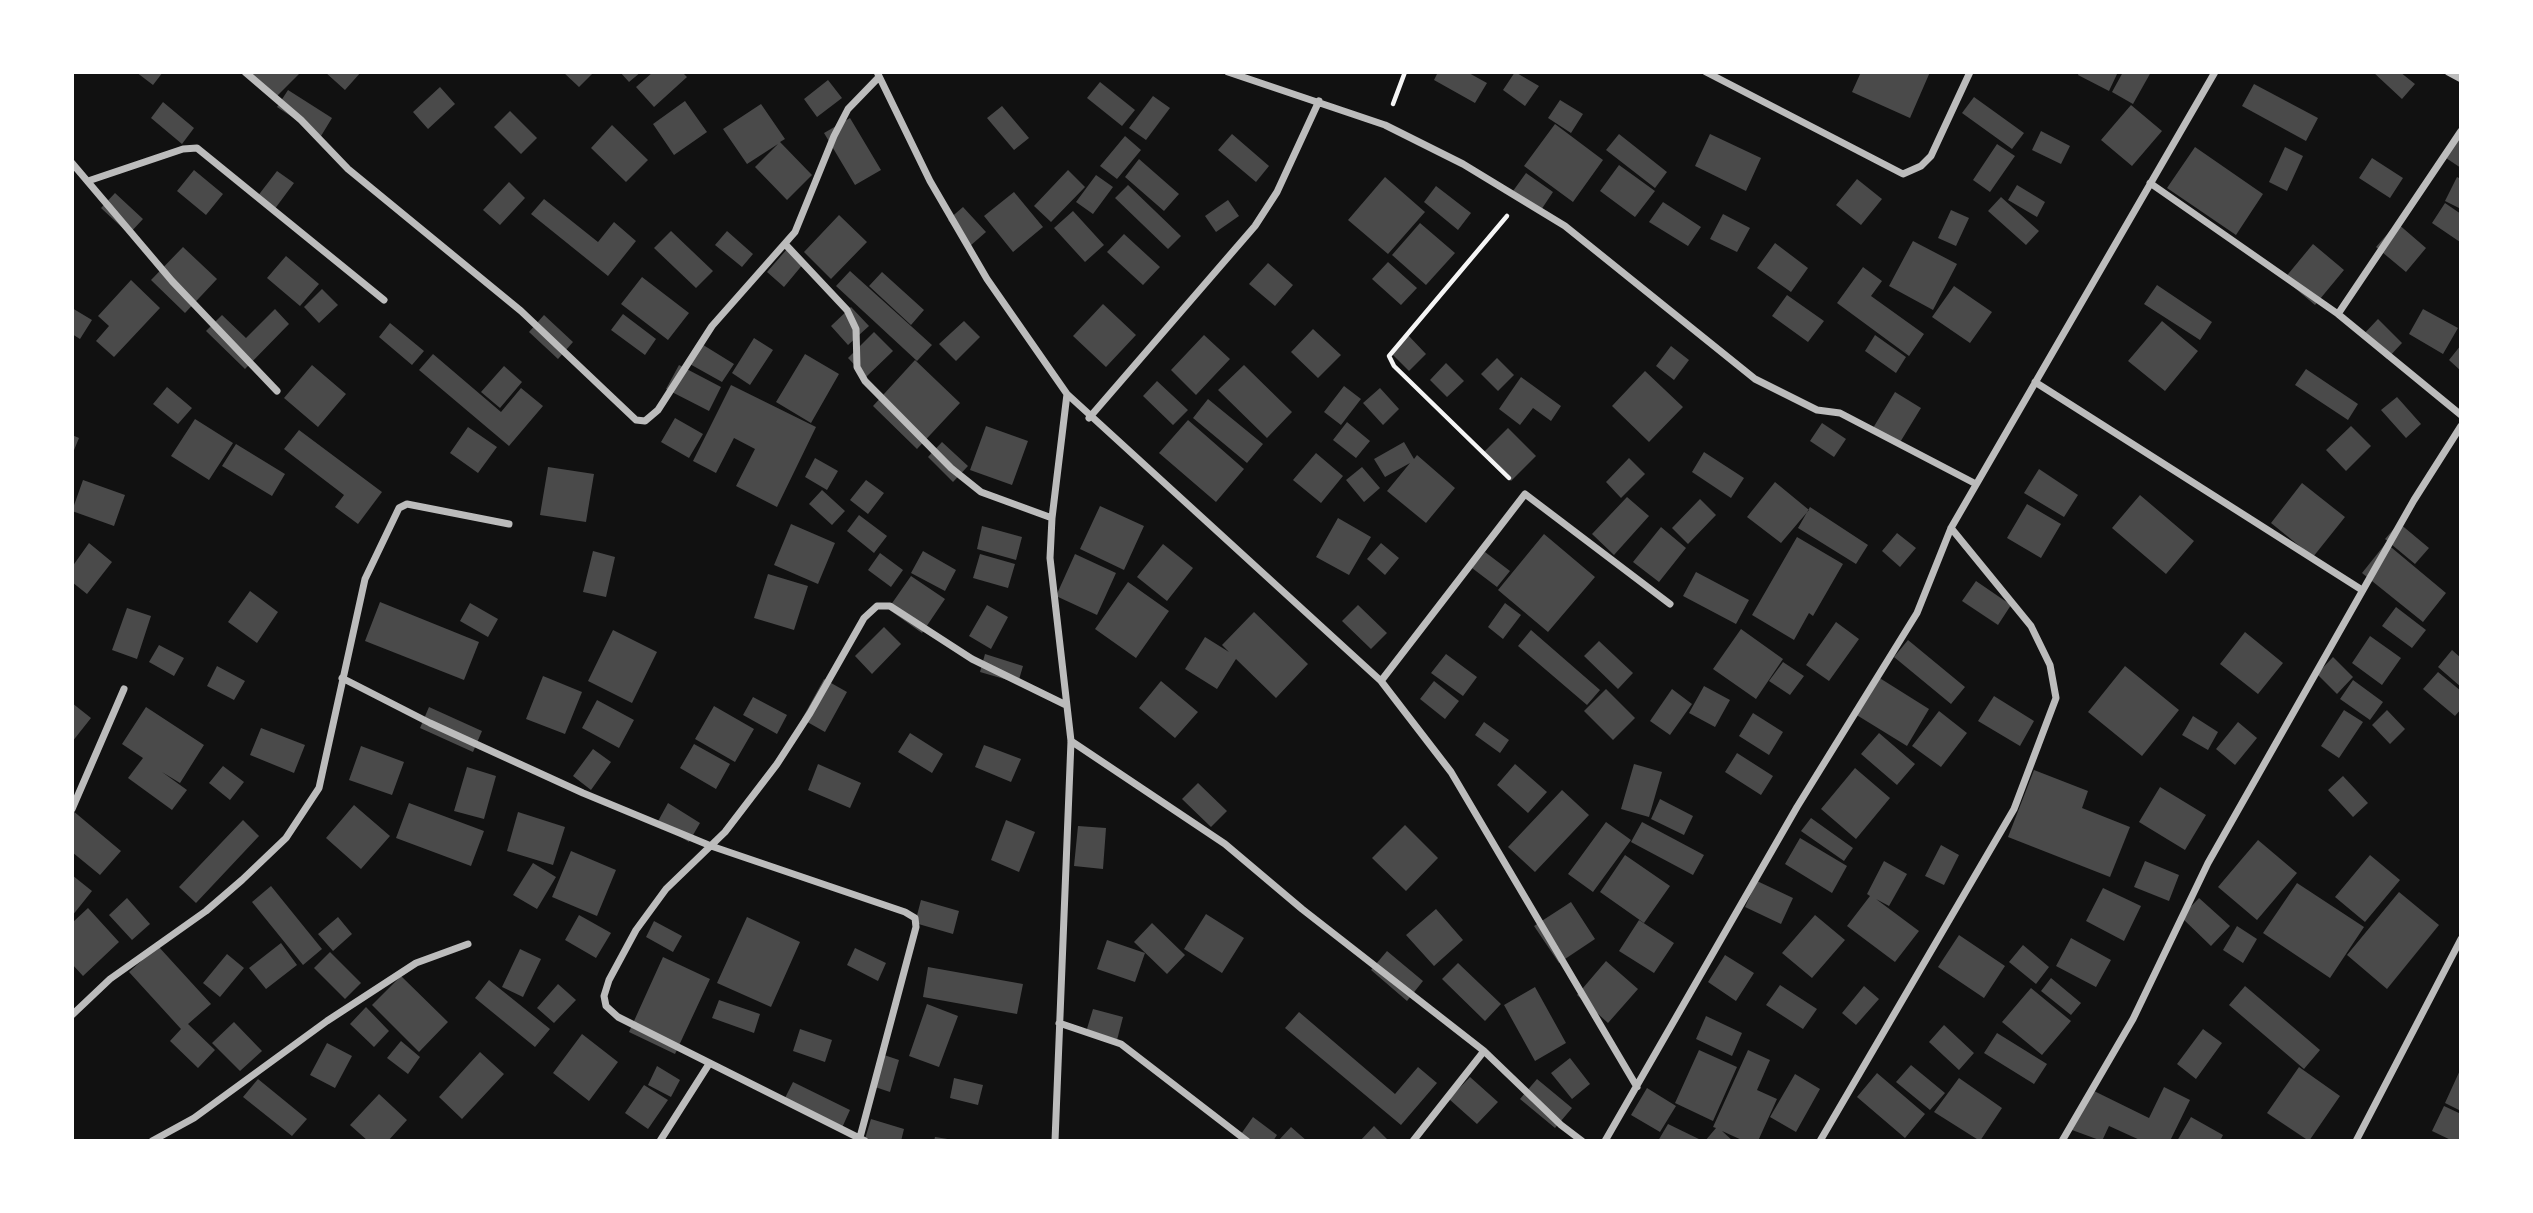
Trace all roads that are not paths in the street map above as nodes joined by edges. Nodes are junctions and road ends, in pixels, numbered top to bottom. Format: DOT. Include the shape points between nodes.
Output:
graph roads {
  1 [pos="245,72"];
  2 [pos="1228,72"];
  3 [pos="1706,72"];
  4 [pos="1970,72"];
  5 [pos="2215,72"];
  6 [pos="2448,72"];
  7 [pos="878,74"];
  8 [pos="2461,79"];
  9 [pos="1319,101"];
  10 [pos="2461,131"];
  11 [pos="72,163"];
  12 [pos="88,181"];
  13 [pos="2150,183"];
  14 [pos="786,244"];
  15 [pos="384,300"];
  16 [pos="2338,314"];
  17 [pos="2035,382"];
  18 [pos="277,391"];
  19 [pos="1067,394"];
  20 [pos="2461,415"];
  21 [pos="1089,418"];
  22 [pos="2461,426"];
  23 [pos="1976,484"];
  24 [pos="1052,518"];
  25 [pos="509,524"];
  26 [pos="1951,528"];
  27 [pos="2362,590"];
  28 [pos="1670,604"];
  29 [pos="342,678"];
  30 [pos="1381,681"];
  31 [pos="124,689"];
  32 [pos="1066,705"];
  33 [pos="1071,741"];
  34 [pos="72,809"];
  35 [pos="711,846"];
  36 [pos="2461,939"];
  37 [pos="468,944"];
  38 [pos="72,1015"];
  39 [pos="1059,1023"];
  40 [pos="1484,1051"];
  41 [pos="709,1064"];
  42 [pos="1636,1087"];
  43 [pos="152,1141"];
  44 [pos="660,1141"];
  45 [pos="861,1141"];
  46 [pos="1055,1141"];
  47 [pos="1247,1141"];
  48 [pos="1413,1141"];
  49 [pos="1582,1141"];
  50 [pos="1605,1141"];
  51 [pos="1820,1141"];
  52 [pos="2062,1141"];
  53 [pos="2356,1141"];
  1 -- 14 [label="street" via="302,120 348,169 521,311 636,420 652,417 712,326"];
  2 -- 9 [label="street"];
  3 -- 4 [label="street" via="1903,174 1931,156"];
  5 -- 13 [label="street"];
  6 -- 8 [label="street"];
  7 -- 14 [label="street" via="848,109"];
  7 -- 19 [label="street" via="930,181 988,279"];
  9 -- 21 [label="street" via="1277,192 1255,226"];
  9 -- 23 [label="street" via="1385,125 1523,198 1644,287 1755,379 1817,410 1840,413"];
  10 -- 16 [label="street"];
  11 -- 12 [label="street"];
  12 -- 15 [label="street" via="197,148"];
  12 -- 18 [label="street" via="172,281"];
  13 -- 16 [label="street"];
  13 -- 17 [label="street"];
  14 -- 24 [label="street" via="847,310 856,329 857,367 874,391 981,492"];
  16 -- 20 [label="street"];
  17 -- 23 [label="street"];
  17 -- 27 [label="street"];
  19 -- 21 [label="street"];
  19 -- 24 [label="street"];
  21 -- 30 [label="street"];
  22 -- 27 [label="street"];
  23 -- 26 [label="street"];
  24 -- 32 [label="street" via="1050,558"];
  25 -- 29 [label="street" via="407,505 399,508 365,579"];
  26 -- 42 [label="street" via="1917,613 1797,807"];
  26 -- 51 [label="street" via="2031,626 2050,665 2056,698 2014,809"];
  27 -- 52 [label="street" via="2208,863 2133,1019"];
  28 -- 30 [label="street" via="1525,494"];
  29 -- 35 [label="street" via="442,729"];
  29 -- 38 [label="street" via="319,788 286,838 206,911 110,979"];
  30 -- 42 [label="street" via="1451,772"];
  31 -- 34 [label="street"];
  32 -- 33 [label="street"];
  32 -- 35 [label="street" via="972,659 890,606 877,606 864,618 777,764"];
  33 -- 39 [label="street"];
  33 -- 40 [label="street" via="1226,844"];
  35 -- 41 [label="street" via="667,889 636,930 604,996 606,1006 618,1017"];
  35 -- 45 [label="street" via="915,918"];
  36 -- 53 [label="street"];
  37 -- 43 [label="street" via="416,964 327,1021 194,1118"];
  39 -- 46 [label="street"];
  39 -- 47 [label="street" via="1121,1044"];
  40 -- 48 [label="street"];
  40 -- 49 [label="street"];
  41 -- 44 [label="street"];
  41 -- 45 [label="street"];
  42 -- 50 [label="street"];
}
